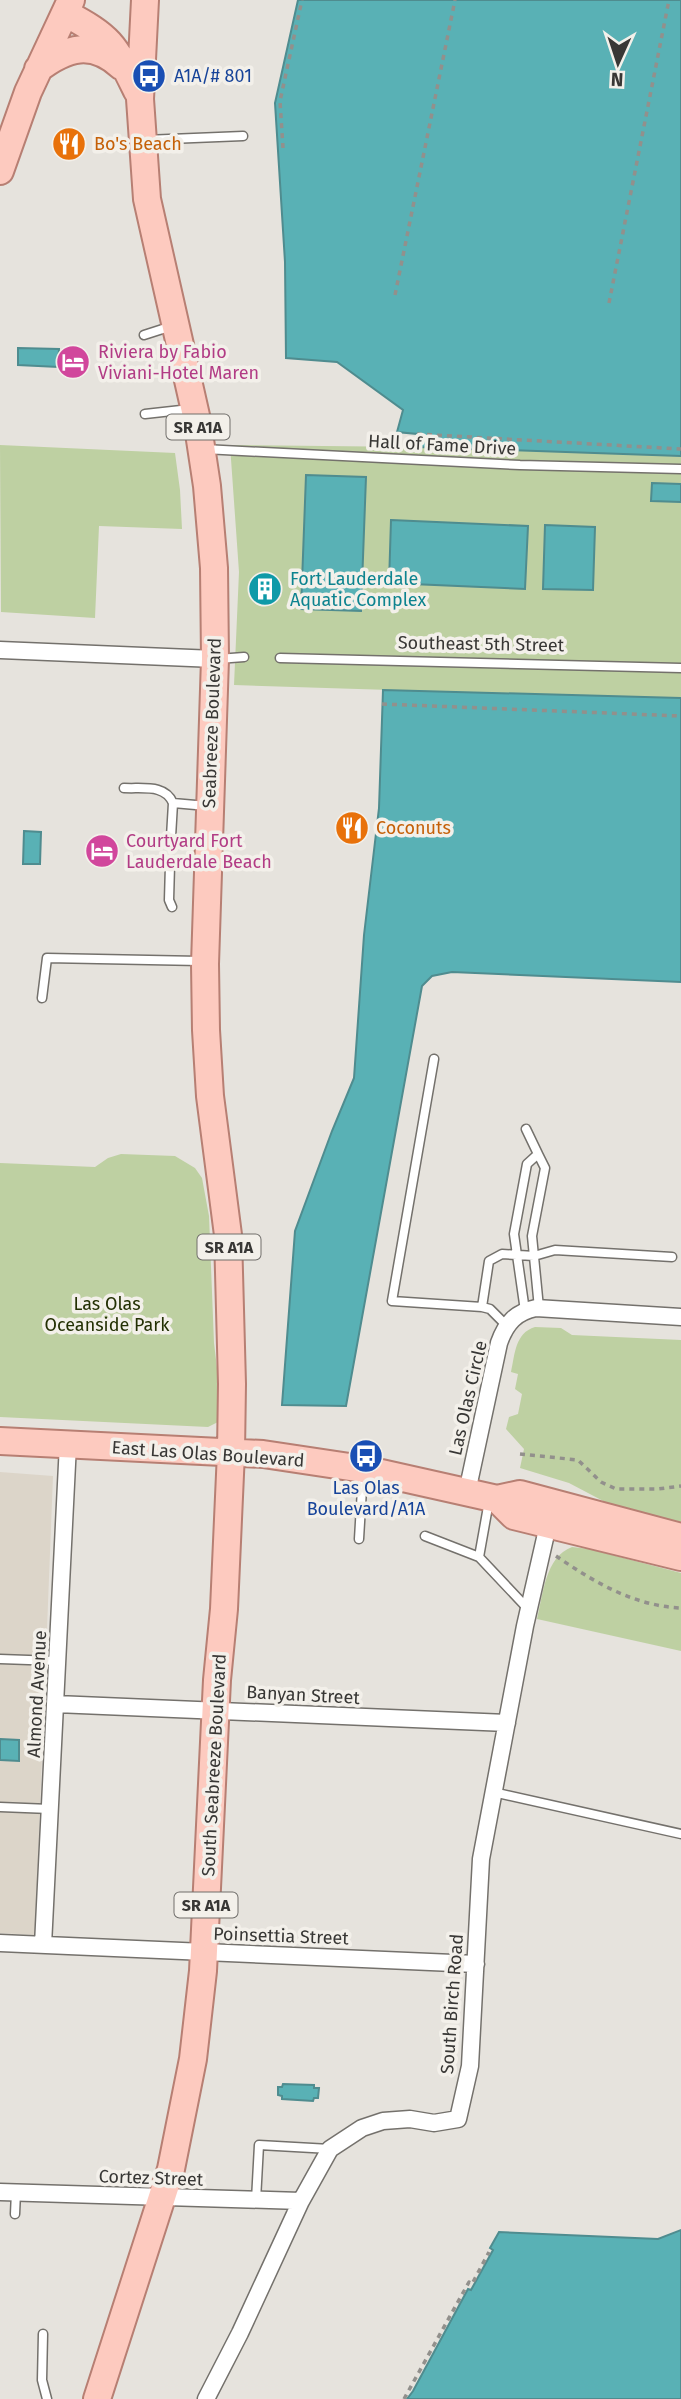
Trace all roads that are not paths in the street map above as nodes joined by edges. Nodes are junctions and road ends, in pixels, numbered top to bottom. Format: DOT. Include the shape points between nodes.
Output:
graph roads {
  1 [pos="145,0"];
  2 [pos="68,6"];
  3 [pos="38,69"];
  4 [pos="129,75"];
  5 [pos="141,99"];
  6 [pos="243,136"];
  7 [pos="142,140"];
  8 [pos="0,171"];
  9 [pos="175,325"];
  10 [pos="144,335"];
  11 [pos="195,409"];
  12 [pos="145,414"];
  13 [pos="201,449"];
  14 [pos="681,469"];
  15 [pos="0,650"];
  16 [pos="244,657"];
  17 [pos="280,658"];
  18 [pos="215,659"];
  19 [pos="681,668"];
  20 [pos="124,788"];
  21 [pos="173,803"];
  22 [pos="209,806"];
  23 [pos="171,837"];
  24 [pos="170,865"];
  25 [pos="172,907"];
  26 [pos="205,961"];
  27 [pos="42,998"];
  28 [pos="435,1059"];
  29 [pos="526,1129"];
  30 [pos="538,1154"];
  31 [pos="518,1255"];
  32 [pos="534,1256"];
  33 [pos="672,1257"];
  34 [pos="482,1307"];
  35 [pos="532,1310"];
  36 [pos="681,1317"];
  37 [pos="506,1325"];
  38 [pos="0,1441"];
  39 [pos="68,1444"];
  40 [pos="231,1452"];
  41 [pos="363,1469"];
  42 [pos="484,1496"];
  43 [pos="548,1525"];
  44 [pos="612,1529"];
  45 [pos="425,1536"];
  46 [pos="681,1537"];
  47 [pos="359,1539"];
  48 [pos="479,1557"];
  49 [pos="681,1557"];
  50 [pos="529,1610"];
  51 [pos="0,1659"];
  52 [pos="58,1661"];
  53 [pos="55,1704"];
  54 [pos="215,1711"];
  55 [pos="506,1723"];
  56 [pos="493,1792"];
  57 [pos="0,1807"];
  58 [pos="50,1809"];
  59 [pos="681,1834"];
  60 [pos="0,1943"];
  61 [pos="43,1945"];
  62 [pos="204,1952"];
  63 [pos="476,1964"];
  64 [pos="330,2149"];
  65 [pos="8,2192"];
  66 [pos="163,2198"];
  67 [pos="256,2201"];
  68 [pos="301,2201"];
  69 [pos="15,2214"];
  70 [pos="43,2334"];
  71 [pos="47,2399"];
  72 [pos="97,2399"];
  73 [pos="206,2399"];
  1 -- 5 [label="main road, Seabreeze Boulevard / SR A1A"];
  2 -- 3 [label="main road"];
  2 -- 4 [label="main road" via="104,36"];
  3 -- 4 [label="main road" via="62,53 83,49 111,58"];
  3 -- 8 [label="main road"];
  4 -- 5 [label="main road"];
  5 -- 7 [label="main road, Seabreeze Boulevard / SR A1A"];
  6 -- 7 [label="lane"];
  7 -- 9 [label="main road, Seabreeze Boulevard / SR A1A" via="150,216"];
  9 -- 10 [label="lane"];
  9 -- 11 [label="main road, Seabreeze Boulevard / SR A1A"];
  11 -- 12 [label="lane"];
  11 -- 13 [label="main road, Seabreeze Boulevard / SR A1A"];
  13 -- 14 [label="lane, Hall of Fame Drive"];
  13 -- 18 [label="main road, Seabreeze Boulevard / SR A1A" via="214,568"];
  15 -- 18 [label="street"];
  16 -- 18 [label="lane"];
  17 -- 19 [label="lane, Southeast 5th Street"];
  18 -- 22 [label="main road, Seabreeze Boulevard / SR A1A"];
  20 -- 21 [label="lane" via="162,790"];
  21 -- 22 [label="lane"];
  21 -- 23 [label="lane"];
  22 -- 26 [label="main road, Seabreeze Boulevard / SR A1A"];
  24 -- 25 [label="lane"];
  26 -- 27 [label="lane" via="47,958"];
  26 -- 40 [label="main road, Seabreeze Boulevard / SR A1A" via="207,1063 229,1263"];
  28 -- 34 [label="lane" via="392,1301"];
  29 -- 30 [label="lane"];
  30 -- 31 [label="lane" via="527,1164 514,1234"];
  30 -- 32 [label="lane" via="545,1168 532,1236"];
  31 -- 32 [label="lane"];
  31 -- 34 [label="lane" via="502,1254 489,1261"];
  31 -- 35 [label="lane"];
  32 -- 33 [label="lane" via="555,1250"];
  32 -- 35 [label="lane"];
  34 -- 37 [label="lane"];
  35 -- 36 [label="street"];
  35 -- 37 [label="street, Las Olas Circle" via="518,1314"];
  37 -- 42 [label="street, Las Olas Circle" via="499,1343"];
  38 -- 39 [label="main road, East Las Olas Boulevard"];
  39 -- 40 [label="main road, East Las Olas Boulevard"];
  39 -- 52 [label="street, Almond Avenue"];
  40 -- 41 [label="main road, East Las Olas Boulevard"];
  40 -- 54 [label="main road, South Seabreeze Boulevard / SR A1A"];
  41 -- 42 [label="main road, East Las Olas Boulevard"];
  41 -- 47 [label="lane"];
  42 -- 43 [label="main road, East Las Olas Boulevard" via="514,1516"];
  42 -- 44 [label="main road, East Las Olas Boulevard" via="520,1494"];
  42 -- 48 [label="lane"];
  43 -- 44 [label="main road, East Las Olas Boulevard"];
  43 -- 50 [label="street, South Birch Road"];
  44 -- 46 [label="main road, East Las Olas Boulevard"];
  44 -- 49 [label="main road, East Las Olas Boulevard"];
  45 -- 48 [label="lane"];
  48 -- 50 [label="lane"];
  50 -- 55 [label="street, South Birch Road"];
  51 -- 52 [label="lane"];
  52 -- 53 [label="street, Almond Avenue"];
  53 -- 54 [label="street, Banyan Street"];
  53 -- 58 [label="street, Almond Avenue"];
  54 -- 55 [label="street, Banyan Street"];
  54 -- 62 [label="main road, South Seabreeze Boulevard / SR A1A"];
  55 -- 56 [label="street, South Birch Road"];
  56 -- 59 [label="lane"];
  56 -- 63 [label="street, South Birch Road" via="479,1874"];
  57 -- 58 [label="lane"];
  58 -- 61 [label="street, Almond Avenue"];
  60 -- 61 [label="street, Poinsettia Street"];
  61 -- 62 [label="street, Poinsettia Street"];
  62 -- 63 [label="street, Poinsettia Street"];
  62 -- 66 [label="main road, South Seabreeze Boulevard / SR A1A" via="193,2059"];
  63 -- 64 [label="street, South Birch Road" via="470,2066 458,2119 383,2121 362,2128"];
  64 -- 67 [label="lane" via="259,2145"];
  64 -- 68 [label="street, South Birch Road"];
  65 -- 66 [label="street, Cortez Street"];
  65 -- 69 [label="lane"];
  66 -- 67 [label="street, Cortez Street"];
  66 -- 72 [label="main road, South Seabreeze Boulevard / SR A1A"];
  67 -- 68 [label="street, Cortez Street"];
  68 -- 73 [label="street, South Birch Road"];
  70 -- 71 [label="lane" via="42,2380"];
}
